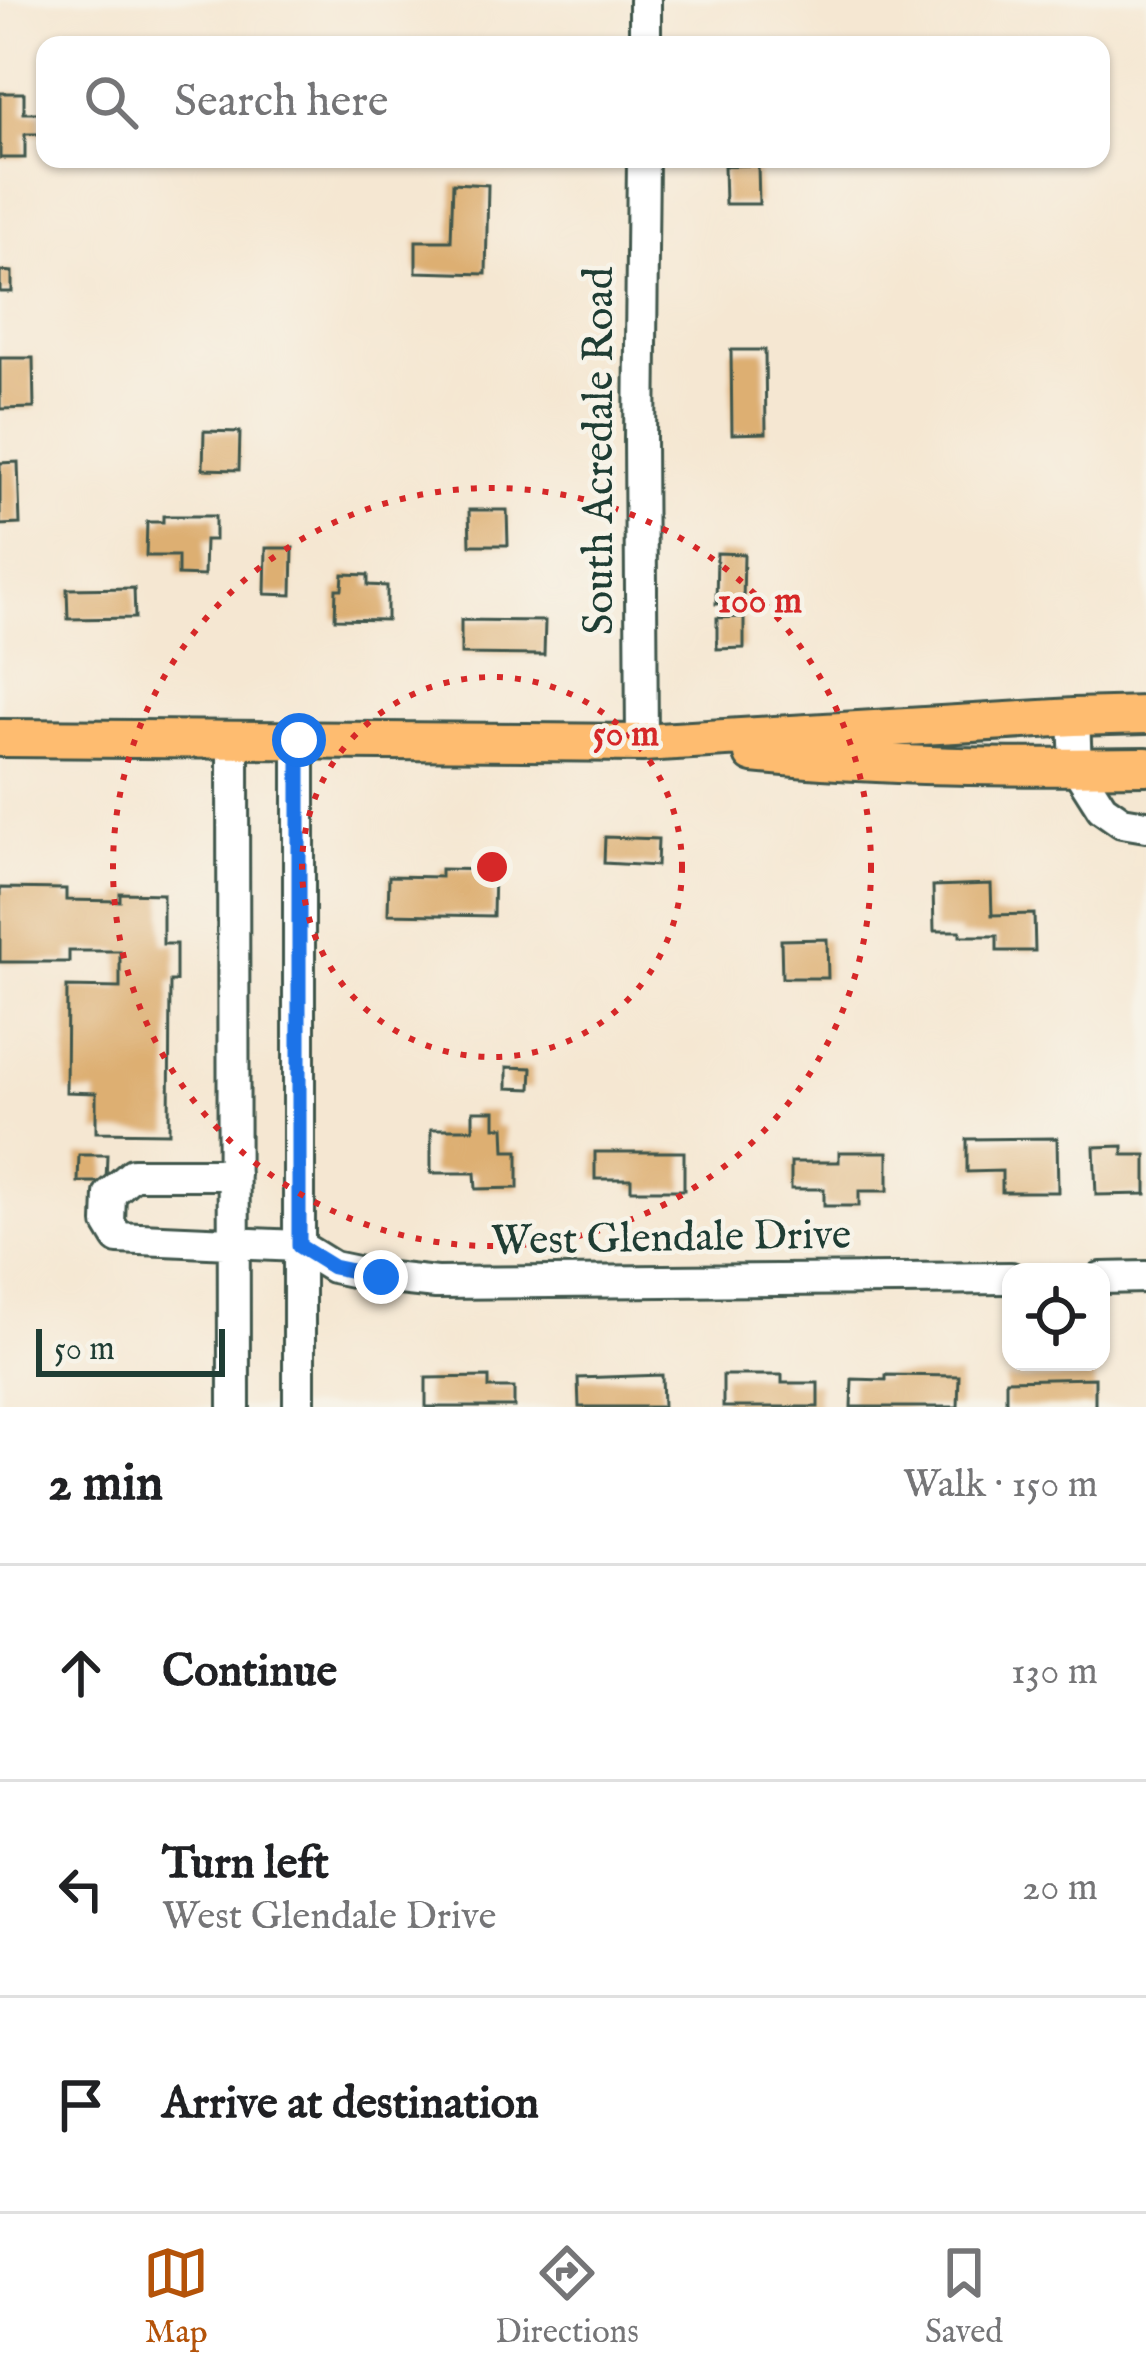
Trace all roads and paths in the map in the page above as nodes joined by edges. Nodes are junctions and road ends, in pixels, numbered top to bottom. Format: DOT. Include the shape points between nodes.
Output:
graph roads {
  1 [pos="645,0"];
  2 [pos="645,36"];
  3 [pos="643,168"];
  4 [pos="1146,715"];
  5 [pos="1074,717"];
  6 [pos="0,738"];
  7 [pos="232,740"];
  8 [pos="299,740"];
  9 [pos="642,743"];
  10 [pos="1146,766"];
  11 [pos="1076,767"];
  12 [pos="1146,826"];
  13 [pos="234,1174"];
  14 [pos="234,1242"];
  15 [pos="299,1246"];
  16 [pos="1146,1277"];
  17 [pos="1002,1278"];
  18 [pos="1110,1278"];
  19 [pos="234,1407"];
  20 [pos="299,1407"];
  1 -- 2 [label="street"];
  3 -- 9 [label="street, South Acredale Road"];
  4 -- 5 [label="main road"];
  5 -- 9 [label="main road"];
  5 -- 11 [label="street"];
  6 -- 7 [label="main road"];
  7 -- 8 [label="main road"];
  7 -- 13 [label="street"];
  8 -- 9 [label="main road"];
  8 -- 15 [label="street"];
  9 -- 11 [label="main road" via="820,760"];
  10 -- 11 [label="main road"];
  11 -- 12 [label="street" via="1102,808"];
  13 -- 14 [label="street"];
  13 -- 14 [label="street" via="133,1174 110,1194 109,1223 118,1238"];
  14 -- 15 [label="street"];
  14 -- 19 [label="street"];
  15 -- 17 [label="street, West Glendale Drive" via="333,1267 436,1283"];
  15 -- 20 [label="street"];
  16 -- 18 [label="street"];
}
